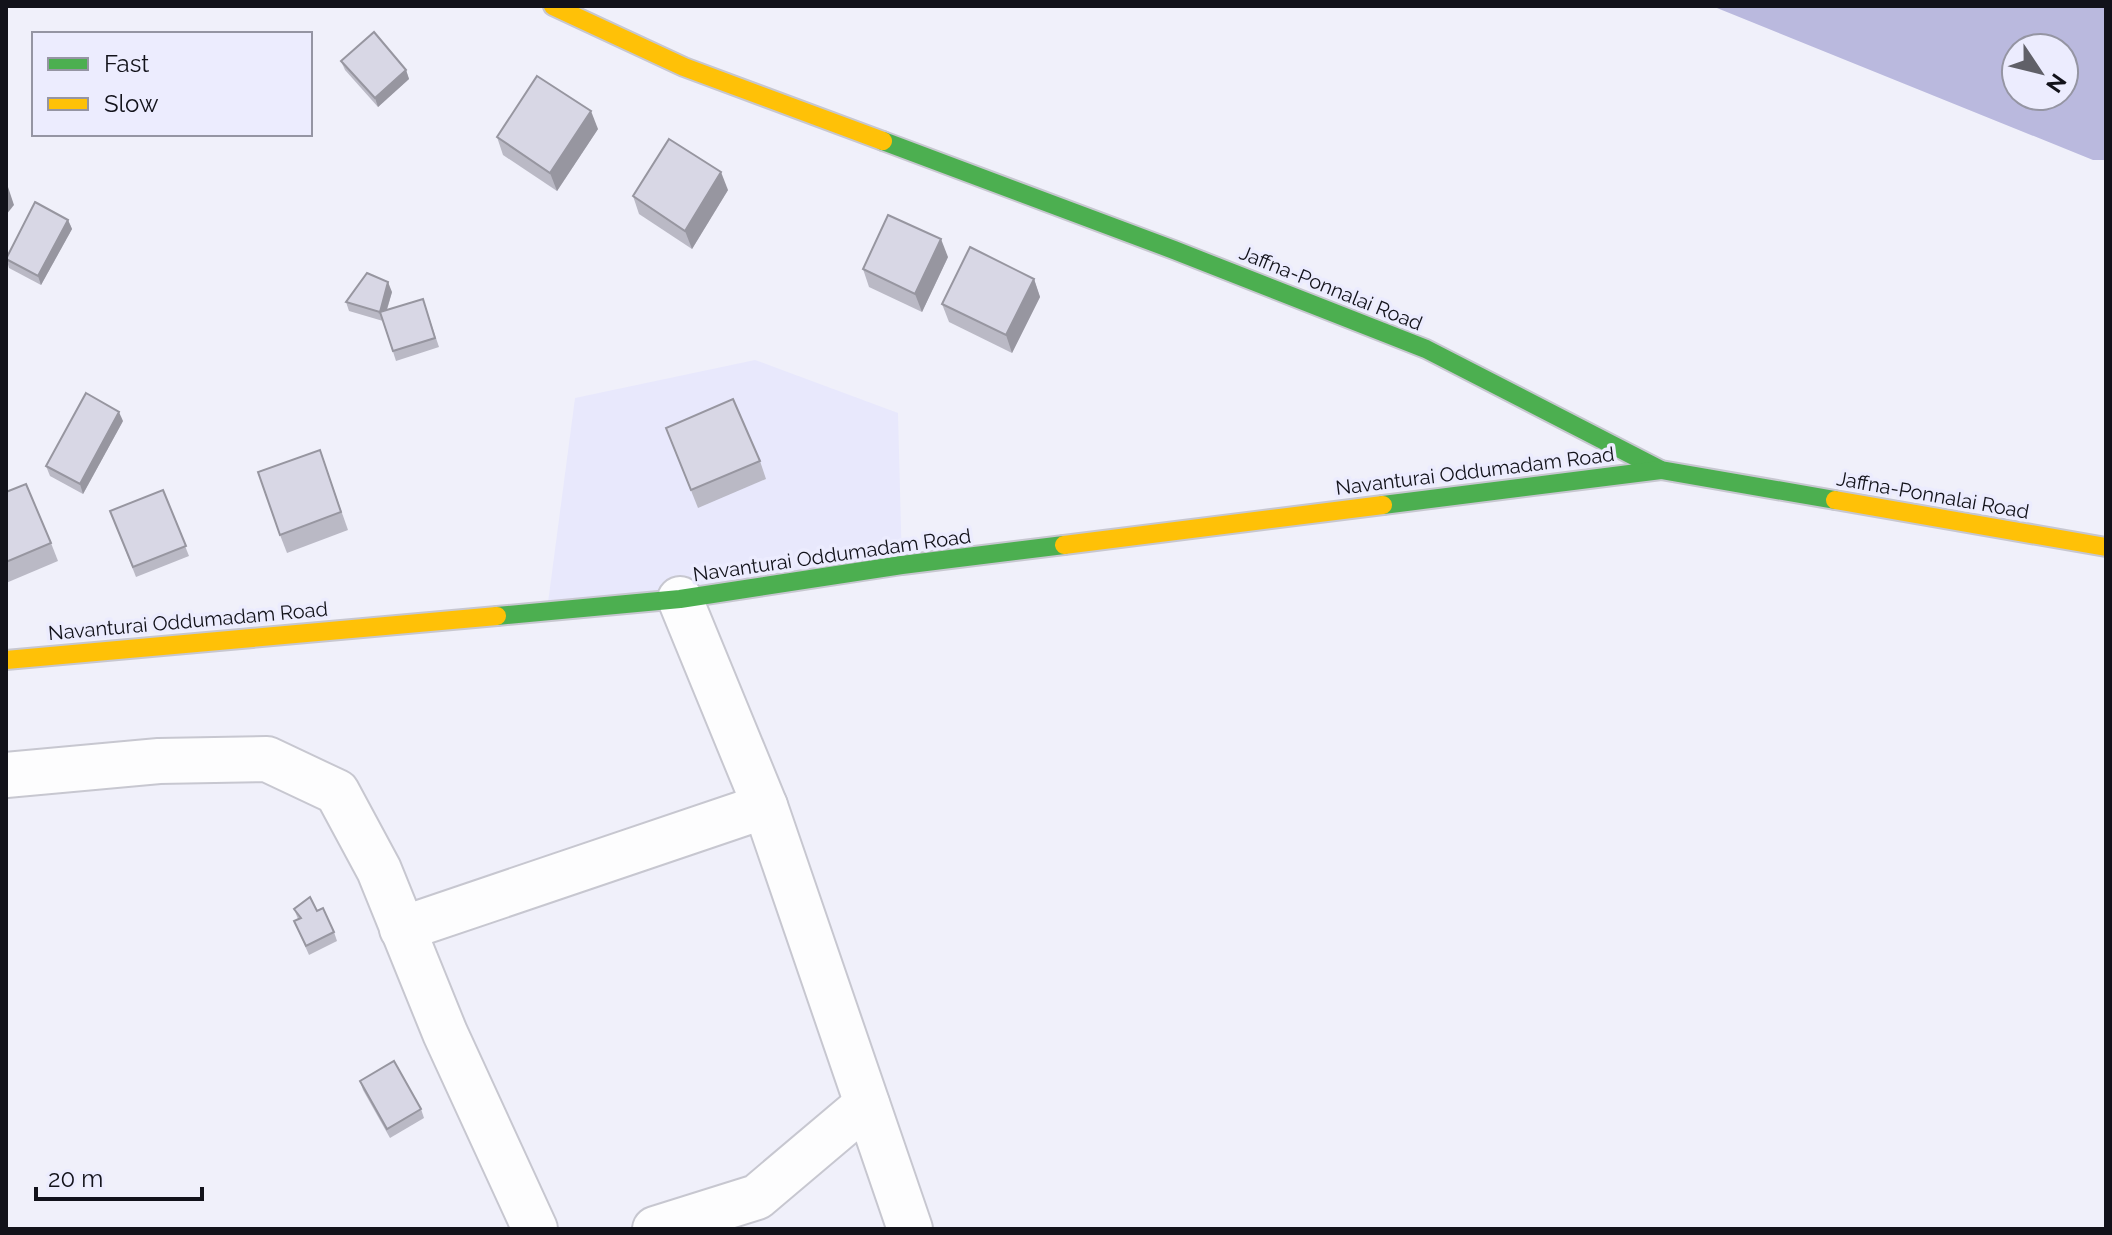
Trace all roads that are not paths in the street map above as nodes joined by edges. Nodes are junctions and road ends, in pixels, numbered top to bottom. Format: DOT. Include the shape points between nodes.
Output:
graph roads {
  1 [pos="553,6"];
  2 [pos="1661,470"];
  3 [pos="2106,547"];
  4 [pos="680,599"];
  5 [pos="6,660"];
  6 [pos="6,775"];
  7 [pos="765,806"];
  8 [pos="402,929"];
  9 [pos="867,1104"];
  10 [pos="764,1213"];
  11 [pos="535,1229"];
  12 [pos="655,1229"];
  13 [pos="910,1229"];
  1 -- 2 [label="main road, Jaffna-Ponnalai Road" via="684,67 1426,349"];
  2 -- 3 [label="main road, Jaffna-Ponnalai Road"];
  2 -- 4 [label="main road, Navanturai Oddumadam Road" via="917,563"];
  4 -- 5 [label="main road, Navanturai Oddumadam Road"];
  4 -- 7 [label="street"];
  6 -- 8 [label="street" via="159,761 267,759 337,792 379,870"];
  7 -- 8 [label="street"];
  7 -- 9 [label="street"];
  8 -- 11 [label="street"];
  9 -- 10 [label="street"];
  9 -- 13 [label="street"];
  10 -- 12 [label="street"];
}
